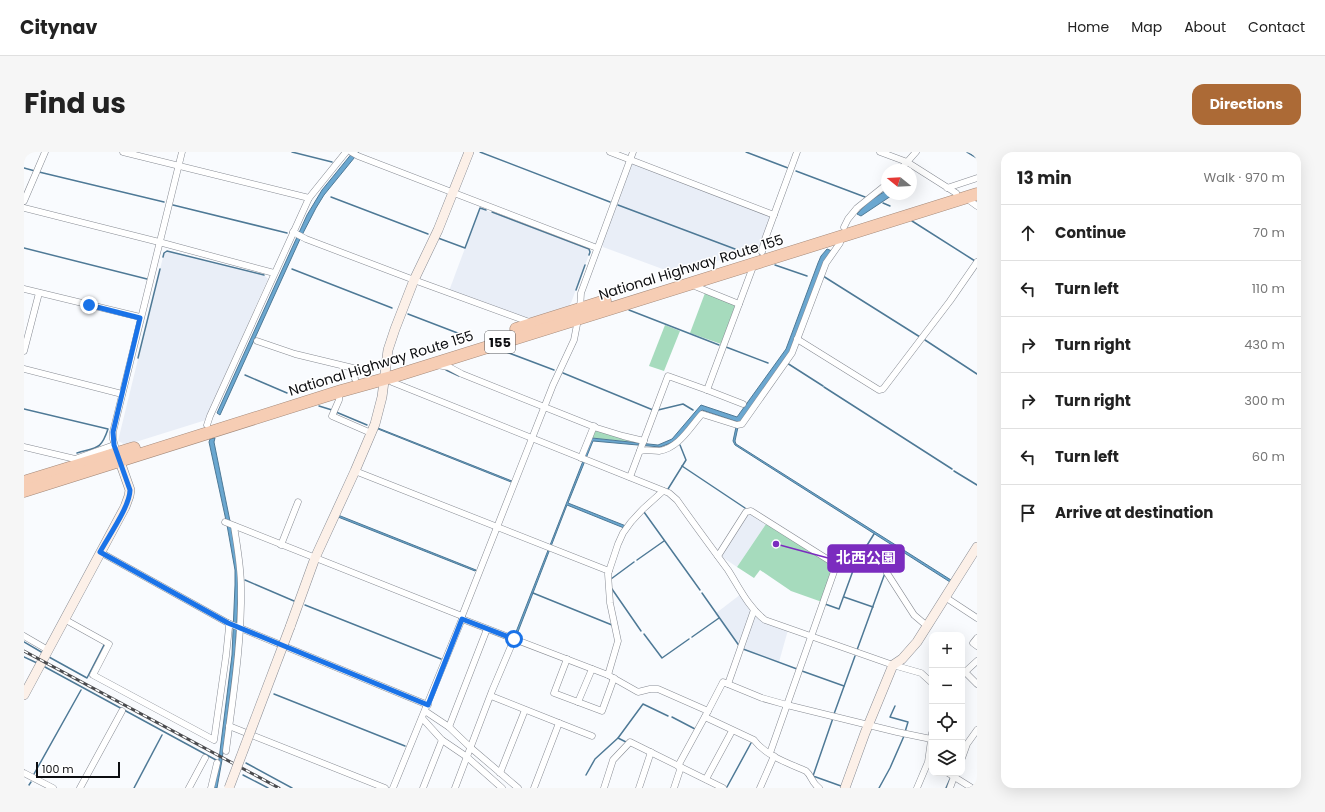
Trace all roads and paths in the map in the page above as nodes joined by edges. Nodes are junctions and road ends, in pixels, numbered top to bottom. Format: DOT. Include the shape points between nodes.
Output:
graph roads {
  1 [pos="45,152"];
  2 [pos="123,152"];
  3 [pos="182,152"];
  4 [pos="350,152"];
  5 [pos="469,152"];
  6 [pos="610,152"];
  7 [pos="633,152"];
  8 [pos="797,152"];
  9 [pos="880,152"];
  10 [pos="916,152"];
  11 [pos="630,160"];
  12 [pos="907,162"];
  13 [pos="178,166"];
  14 [pos="977,178"];
  15 [pos="977,186"];
  16 [pos="881,189"];
  17 [pos="454,192"];
  18 [pos="956,193"];
  19 [pos="977,194"];
  20 [pos="309,198"];
  21 [pos="24,201"];
  22 [pos="977,206"];
  23 [pos="24,208"];
  24 [pos="774,215"];
  25 [pos="294,232"];
  26 [pos="842,232"];
  27 [pos="159,242"];
  28 [pos="597,248"];
  29 [pos="762,252"];
  30 [pos="754,262"];
  31 [pos="977,262"];
  32 [pos="274,273"];
  33 [pos="414,280"];
  34 [pos="691,283"];
  35 [pos="24,289"];
  36 [pos="39,293"];
  37 [pos="739,304"];
  38 [pos="579,314"];
  39 [pos="140,318"];
  40 [pos="534,323"];
  41 [pos="797,339"];
  42 [pos="257,341"];
  43 [pos="24,351"];
  44 [pos="430,364"];
  45 [pos="24,369"];
  46 [pos="386,375"];
  47 [pos="356,379"];
  48 [pos="707,390"];
  49 [pos="340,391"];
  50 [pos="122,394"];
  51 [pos="743,404"];
  52 [pos="544,406"];
  53 [pos="207,425"];
  54 [pos="594,426"];
  55 [pos="371,432"];
  56 [pos="532,438"];
  57 [pos="642,445"];
  58 [pos="24,447"];
  59 [pos="117,453"];
  60 [pos="584,459"];
  61 [pos="355,471"];
  62 [pos="630,477"];
  63 [pos="24,482"];
  64 [pos="24,491"];
  65 [pos="662,491"];
  66 [pos="298,502"];
  67 [pos="497,527"];
  68 [pos="281,545"];
  69 [pos="977,546"];
  70 [pos="100,552"];
  71 [pos="718,556"];
  72 [pos="316,558"];
  73 [pos="609,572"];
  74 [pos="887,572"];
  75 [pos="945,596"];
  76 [pos="754,610"];
  77 [pos="462,618"];
  78 [pos="977,618"];
  79 [pos="64,619"];
  80 [pos="228,623"];
  81 [pos="927,626"];
  82 [pos="239,628"];
  83 [pos="487,628"];
  84 [pos="24,636"];
  85 [pos="812,636"];
  86 [pos="977,638"];
  87 [pos="514,639"];
  88 [pos="977,646"];
  89 [pos="48,650"];
  90 [pos="567,659"];
  91 [pos="977,661"];
  92 [pos="893,666"];
  93 [pos="592,669"];
  94 [pos="965,672"];
  95 [pos="965,675"];
  96 [pos="611,677"];
  97 [pos="929,681"];
  98 [pos="728,684"];
  99 [pos="977,684"];
  100 [pos="24,695"];
  101 [pos="491,696"];
  102 [pos="578,702"];
  103 [pos="787,705"];
  104 [pos="426,708"];
  105 [pos="525,710"];
  106 [pos="122,711"];
  107 [pos="706,714"];
  108 [pos="422,718"];
  109 [pos="560,723"];
  110 [pos="868,725"];
  111 [pos="229,726"];
  112 [pos="449,727"];
  113 [pos="977,730"];
  114 [pos="732,731"];
  115 [pos="592,736"];
  116 [pos="929,736"];
  117 [pos="442,740"];
  118 [pos="471,748"];
  119 [pos="965,750"];
  120 [pos="226,751"];
  121 [pos="651,752"];
  122 [pos="772,755"];
  123 [pos="467,757"];
  124 [pos="205,758"];
  125 [pos="216,763"];
  126 [pos="929,765"];
  127 [pos="680,767"];
  128 [pos="24,773"];
  129 [pos="500,773"];
  130 [pos="955,776"];
  131 [pos="956,776"];
  132 [pos="709,783"];
  133 [pos="495,785"];
  134 [pos="53,788"];
  135 [pos="80,788"];
  136 [pos="189,788"];
  137 [pos="211,788"];
  138 [pos="229,788"];
  139 [pos="385,788"];
  140 [pos="393,788"];
  141 [pos="423,788"];
  142 [pos="455,788"];
  143 [pos="502,788"];
  144 [pos="518,788"];
  145 [pos="534,788"];
  146 [pos="604,788"];
  147 [pos="639,788"];
  148 [pos="674,788"];
  149 [pos="723,788"];
  150 [pos="760,788"];
  151 [pos="819,788"];
  152 [pos="845,788"];
  153 [pos="917,788"];
  154 [pos="950,788"];
  155 [pos="972,788"];
  1 -- 21 [label="street"];
  2 -- 13 [label="street"];
  3 -- 13 [label="street"];
  4 -- 17 [label="street"];
  4 -- 20 [label="street"];
  5 -- 17 [label="street"];
  6 -- 11 [label="street"];
  7 -- 11 [label="street"];
  8 -- 24 [label="street"];
  9 -- 12 [label="street"];
  10 -- 12 [label="street"];
  11 -- 24 [label="street"];
  11 -- 28 [label="street"];
  12 -- 18 [label="street"];
  13 -- 20 [label="street"];
  13 -- 27 [label="street"];
  14 -- 18 [label="street"];
  15 -- 18 [label="highway, National Highway Route 155 / 155"];
  16 -- 26 [label="street" via="857,208"];
  17 -- 28 [label="street"];
  17 -- 33 [label="street"];
  18 -- 19 [label="highway, National Highway Route 155 / 155"];
  18 -- 22 [label="street"];
  18 -- 26 [label="highway, National Highway Route 155 / 155"];
  20 -- 25 [label="street"];
  23 -- 27 [label="street"];
  24 -- 29 [label="street"];
  25 -- 32 [label="street"];
  25 -- 33 [label="street" via="306,239"];
  26 -- 29 [label="highway, National Highway Route 155 / 155"];
  26 -- 30 [label="highway, National Highway Route 155 / 155"];
  26 -- 41 [label="street" via="840,243 826,263"];
  27 -- 32 [label="street"];
  27 -- 39 [label="street"];
  28 -- 38 [label="street" via="581,293"];
  29 -- 38 [label="highway, National Highway Route 155 / 155"];
  30 -- 34 [label="highway, National Highway Route 155 / 155"];
  30 -- 37 [label="street"];
  31 -- 41 [label="street" via="883,389 879,390"];
  32 -- 53 [label="street"];
  33 -- 40 [label="street"];
  33 -- 46 [label="street" via="388,350"];
  34 -- 37 [label="street"];
  34 -- 38 [label="highway, National Highway Route 155 / 155"];
  35 -- 36 [label="street"];
  36 -- 39 [label="street"];
  36 -- 43 [label="street"];
  37 -- 48 [label="street"];
  38 -- 40 [label="highway, National Highway Route 155 / 155"];
  38 -- 44 [label="highway, National Highway Route 155 / 155"];
  38 -- 52 [label="street" via="574,340"];
  39 -- 50 [label="street"];
  40 -- 46 [label="highway, National Highway Route 155 / 155"];
  41 -- 57 [label="street" via="792,353 742,424 737,425 702,414 675,445 658,451 645,450"];
  42 -- 47 [label="street" via="295,354 353,368"];
  44 -- 46 [label="highway, National Highway Route 155 / 155"];
  44 -- 52 [label="street" via="449,367"];
  45 -- 50 [label="street"];
  46 -- 47 [label="highway, National Highway Route 155 / 155"];
  46 -- 49 [label="highway, National Highway Route 155 / 155"];
  46 -- 55 [label="street"];
  46 -- 56 [label="street" via="392,382"];
  47 -- 53 [label="highway, National Highway Route 155 / 155"];
  48 -- 51 [label="street"];
  48 -- 57 [label="street" via="668,376"];
  49 -- 55 [label="street" via="332,416"];
  49 -- 59 [label="highway, National Highway Route 155 / 155"];
  50 -- 59 [label="street" via="113,432"];
  52 -- 54 [label="street"];
  52 -- 56 [label="street"];
  53 -- 59 [label="highway, National Highway Route 155 / 155"];
  54 -- 57 [label="street"];
  54 -- 60 [label="street"];
  55 -- 61 [label="street"];
  56 -- 60 [label="street"];
  56 -- 67 [label="street"];
  57 -- 62 [label="street"];
  58 -- 59 [label="street" via="75,459"];
  59 -- 63 [label="highway, National Highway Route 155 / 155"];
  59 -- 64 [label="highway, National Highway Route 155 / 155"];
  59 -- 70 [label="street" via="130,496"];
  60 -- 62 [label="street"];
  61 -- 67 [label="street"];
  61 -- 72 [label="street"];
  62 -- 65 [label="street"];
  65 -- 71 [label="street" via="677,500"];
  65 -- 73 [label="street" via="642,509 623,533"];
  66 -- 68 [label="street"];
  67 -- 73 [label="street"];
  67 -- 77 [label="street"];
  68 -- 72 [label="street"];
  68 -- 82 [label="street" via="229,524 239,558"];
  69 -- 75 [label="street"];
  70 -- 79 [label="street"];
  70 -- 80 [label="street"];
  71 -- 76 [label="street"];
  71 -- 85 [label="street" via="746,512 751,511 835,564 836,568"];
  72 -- 77 [label="street"];
  72 -- 138 [label="street, bridge"];
  73 -- 96 [label="street" via="610,603 618,641"];
  74 -- 81 [label="street" via="914,615"];
  75 -- 78 [label="street"];
  75 -- 81 [label="street"];
  76 -- 85 [label="street" via="765,620"];
  76 -- 98 [label="street"];
  77 -- 83 [label="street"];
  77 -- 104 [label="street"];
  79 -- 80 [label="street" via="109,644 93,675 214,740"];
  79 -- 89 [label="street"];
  80 -- 82 [label="street"];
  81 -- 92 [label="street" via="917,642"];
  82 -- 104 [label="street"];
  82 -- 111 [label="street" via="239,650"];
  83 -- 87 [label="street"];
  83 -- 112 [label="street"];
  84 -- 89 [label="street"];
  85 -- 92 [label="street"];
  85 -- 103 [label="street"];
  86 -- 88 [label="street" via="973,643"];
  87 -- 90 [label="street"];
  87 -- 101 [label="street"];
  89 -- 100 [label="street"];
  90 -- 93 [label="street"];
  90 -- 102 [label="street" via="554,693"];
  91 -- 94 [label="street"];
  92 -- 97 [label="street" via="921,673"];
  92 -- 110 [label="street"];
  93 -- 96 [label="street"];
  93 -- 102 [label="street"];
  95 -- 99 [label="street"];
  96 -- 102 [label="street" via="602,711"];
  96 -- 107 [label="street" via="638,692 658,689"];
  98 -- 103 [label="street"];
  98 -- 107 [label="street" via="723,682"];
  101 -- 105 [label="street"];
  101 -- 118 [label="street"];
  103 -- 110 [label="street"];
  103 -- 122 [label="street"];
  104 -- 108 [label="street"];
  104 -- 112 [label="street"];
  105 -- 109 [label="street"];
  105 -- 129 [label="street"];
  106 -- 135 [label="street"];
  107 -- 114 [label="street"];
  107 -- 127 [label="street"];
  108 -- 117 [label="street"];
  108 -- 140 [label="street"];
  109 -- 115 [label="street"];
  109 -- 145 [label="street"];
  110 -- 116 [label="street"];
  110 -- 152 [label="street"];
  111 -- 120 [label="street"];
  111 -- 139 [label="street"];
  112 -- 118 [label="street"];
  113 -- 119 [label="street"];
  114 -- 122 [label="street" via="754,740 758,746"];
  114 -- 132 [label="street"];
  117 -- 123 [label="street"];
  117 -- 141 [label="street"];
  118 -- 123 [label="street"];
  118 -- 129 [label="street"];
  121 -- 127 [label="street"];
  121 -- 146 [label="street" via="630,742 613,760"];
  121 -- 147 [label="street"];
  122 -- 150 [label="street"];
  122 -- 151 [label="street" via="806,771 813,784"];
  123 -- 133 [label="street"];
  123 -- 142 [label="street"];
  124 -- 136 [label="street"];
  125 -- 137 [label="street"];
  126 -- 153 [label="street"];
  127 -- 132 [label="street"];
  127 -- 148 [label="street"];
  128 -- 134 [label="street"];
  129 -- 144 [label="street"];
  130 -- 154 [label="street"];
  131 -- 155 [label="street"];
  132 -- 149 [label="street"];
  133 -- 143 [label="street"];
}
